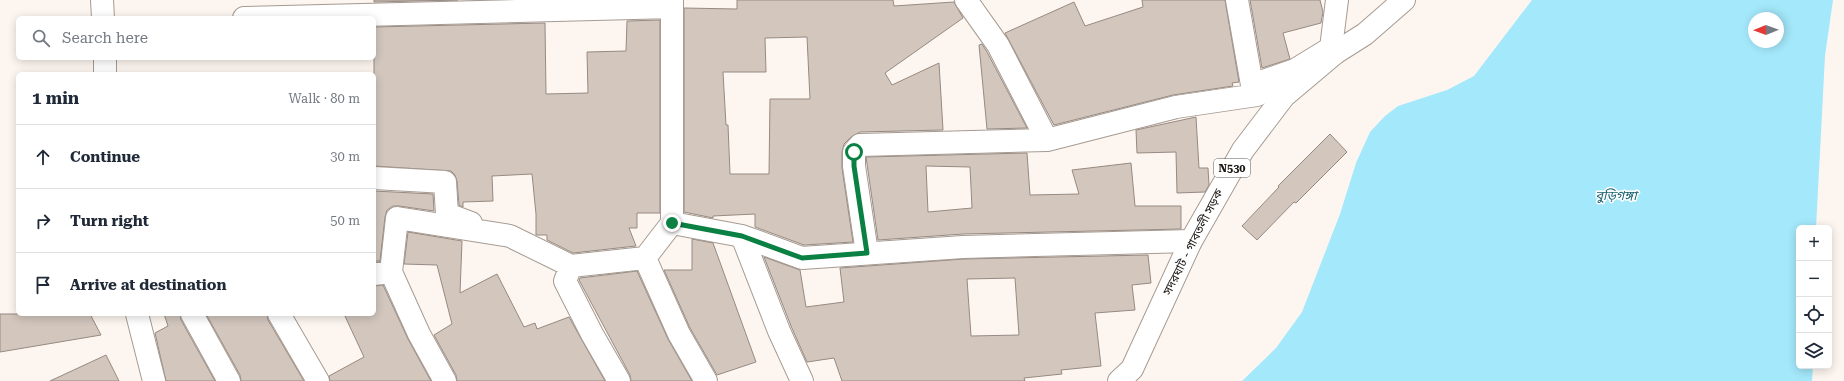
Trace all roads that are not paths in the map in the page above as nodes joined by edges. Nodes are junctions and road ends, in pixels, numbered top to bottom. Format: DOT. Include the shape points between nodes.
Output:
graph roads {
  1 [pos="102,0"];
  2 [pos="966,0"];
  3 [pos="1237,0"];
  4 [pos="1337,0"];
  5 [pos="1404,0"];
  6 [pos="672,3"];
  7 [pos="102,16"];
  8 [pos="301,16"];
  9 [pos="1333,51"];
  10 [pos="105,60"];
  11 [pos="106,72"];
  12 [pos="1047,140"];
  13 [pos="376,178"];
  14 [pos="672,223"];
  15 [pos="510,236"];
  16 [pos="742,236"];
  17 [pos="1191,241"];
  18 [pos="867,253"];
  19 [pos="645,258"];
  20 [pos="571,266"];
  21 [pos="383,273"];
  22 [pos="138,316"];
  23 [pos="193,316"];
  24 [pos="280,316"];
  25 [pos="154,381"];
  26 [pos="229,381"];
  27 [pos="318,381"];
  28 [pos="445,381"];
  29 [pos="619,381"];
  30 [pos="706,381"];
  31 [pos="802,381"];
  32 [pos="1119,381"];
  1 -- 7 [label="main road"];
  2 -- 12 [label="main road" via="998,45"];
  3 -- 9 [label="main road" via="1252,85 1295,70"];
  4 -- 9 [label="main road"];
  5 -- 9 [label="main road, সদরঘাট - গাবতলী সড়ক / N530" via="1365,34"];
  6 -- 8 [label="main road"];
  6 -- 14 [label="main road"];
  9 -- 12 [label="main road" via="1257,95 1176,107"];
  9 -- 17 [label="main road, সদরঘাট - গাবতলী সড়ক / N530" via="1284,96 1243,150"];
  10 -- 11 [label="main road"];
  12 -- 18 [label="main road" via="860,145 854,152 854,166"];
  13 -- 15 [label="main road" via="445,182 447,214"];
  14 -- 16 [label="main road"];
  14 -- 19 [label="main road"];
  15 -- 20 [label="main road"];
  15 -- 21 [label="main road" via="397,218"];
  16 -- 18 [label="main road" via="802,258"];
  16 -- 31 [label="main road" via="779,332"];
  17 -- 18 [label="main road" via="963,247"];
  17 -- 32 [label="main road, সদরঘাট - গাবতলী সড়ক / N530" via="1132,369"];
  19 -- 20 [label="main road"];
  19 -- 30 [label="main road" via="679,334"];
  20 -- 29 [label="main road" via="565,281"];
  21 -- 28 [label="main road"];
  22 -- 25 [label="main road"];
  23 -- 26 [label="main road"];
  24 -- 27 [label="main road"];
}
